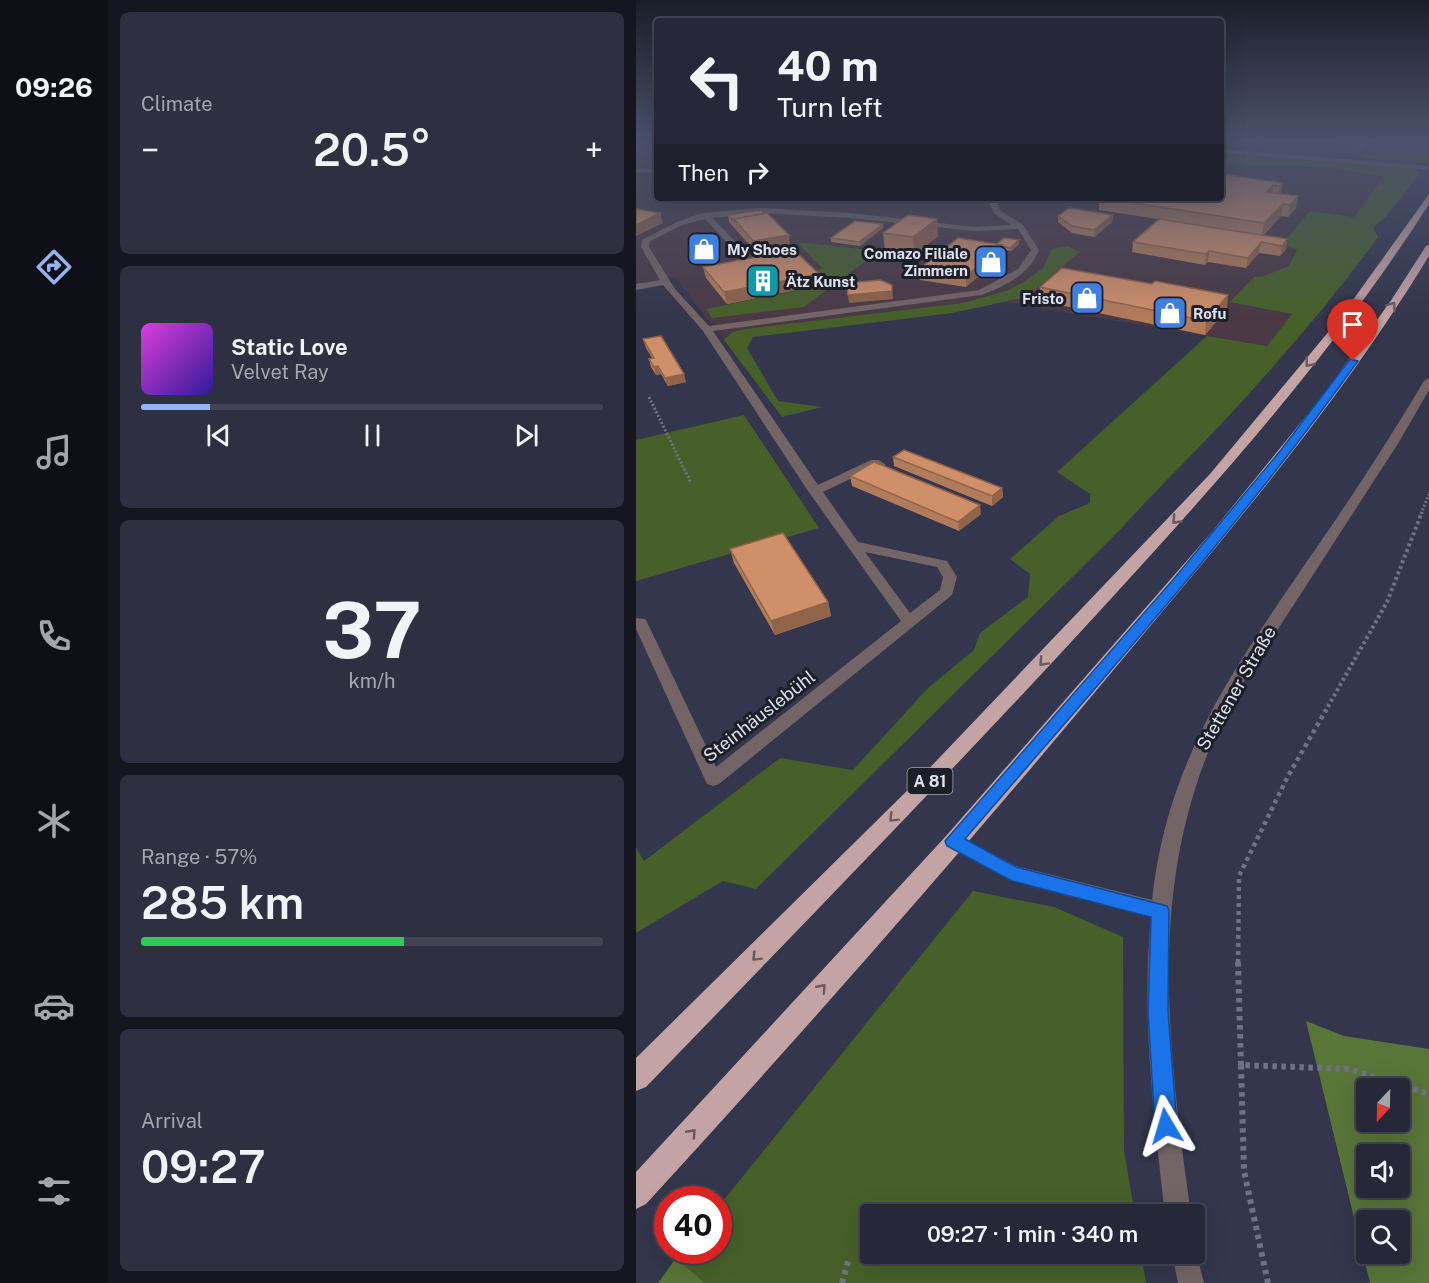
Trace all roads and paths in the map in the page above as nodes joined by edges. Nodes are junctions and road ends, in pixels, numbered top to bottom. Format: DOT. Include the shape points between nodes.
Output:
graph roads {
  1 [pos="1427,200"];
  2 [pos="992,201"];
  3 [pos="705,215"];
  4 [pos="1020,227"];
  5 [pos="1429,248"];
  6 [pos="739,250"];
  7 [pos="636,251"];
  8 [pos="646,251"];
  9 [pos="666,282"];
  10 [pos="636,287"];
  11 [pos="707,329"];
  12 [pos="1429,381"];
  13 [pos="649,397"];
  14 [pos="897,472"];
  15 [pos="691,483"];
  16 [pos="814,491"];
  17 [pos="1429,494"];
  18 [pos="853,545"];
  19 [pos="640,622"];
  20 [pos="909,622"];
  21 [pos="953,841"];
  22 [pos="1160,911"];
  23 [pos="1241,1065"];
  24 [pos="636,1077"];
  25 [pos="1429,1094"];
  26 [pos="644,1185"];
  27 [pos="1177,1204"];
  28 [pos="849,1258"];
  29 [pos="1187,1264"];
  30 [pos="842,1283"];
  31 [pos="1191,1283"];
  32 [pos="1268,1283"];
  1 -- 24 [label="highway, A 81, one-way" via="1344,320 1215,477 927,784"];
  2 -- 4 [label="street" via="998,212"];
  3 -- 4 [label="street" via="761,211 976,230"];
  3 -- 6 [label="street"];
  3 -- 8 [label="street" via="662,229 646,240"];
  4 -- 11 [label="street" via="1035,249 1032,261 981,292"];
  21 -- 5 [label="highway, one-way" via="1093,683 1262,480 1353,361"];
  7 -- 8 [label="street"];
  8 -- 9 [label="street"];
  9 -- 10 [label="street"];
  9 -- 11 [label="street" via="689,313"];
  11 -- 16 [label="street"];
  12 -- 22 [label="street, Stettener Straße" via="1214,719 1190,773 1173,837"];
  13 -- 15 [label="path"];
  14 -- 16 [label="street" via="875,463"];
  16 -- 18 [label="street"];
  17 -- 23 [label="path" via="1387,602 1287,778 1239,876 1237,1001"];
  18 -- 20 [label="street"];
  18 -- 20 [label="street, Steinhäuslebühl" via="942,564 950,576 947,592"];
  19 -- 20 [label="street, Steinhäuslebühl" via="713,780"];
  21 -- 22 [label="street" via="1012,873"];
  26 -- 21 [label="highway, one-way"];
  22 -- 27 [label="street, Stettener Straße" via="1158,1023 1163,1104"];
  23 -- 25 [label="path" via="1349,1069"];
  23 -- 32 [label="path" via="1244,1171"];
  28 -- 30 [label="path"];
  29 -- 31 [label="street"];
}
